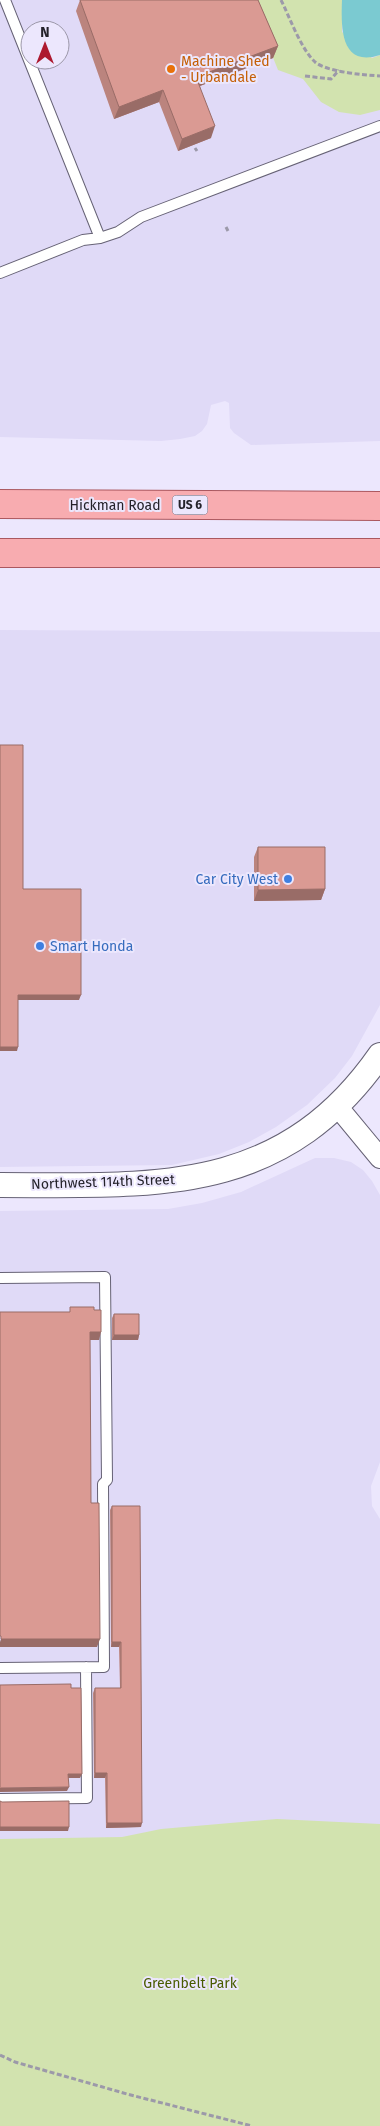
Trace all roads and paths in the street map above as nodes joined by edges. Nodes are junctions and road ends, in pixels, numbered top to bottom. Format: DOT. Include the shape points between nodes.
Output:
graph roads {
  1 [pos="5,0"];
  2 [pos="281,0"];
  3 [pos="339,70"];
  4 [pos="304,76"];
  5 [pos="380,76"];
  6 [pos="380,126"];
  7 [pos="226,227"];
  8 [pos="228,231"];
  9 [pos="100,238"];
  10 [pos="0,274"];
  11 [pos="0,504"];
  12 [pos="380,506"];
  13 [pos="0,553"];
  14 [pos="380,553"];
  15 [pos="380,1055"];
  16 [pos="337,1106"];
  17 [pos="380,1158"];
  18 [pos="0,1185"];
  19 [pos="0,1278"];
  20 [pos="86,1667"];
  21 [pos="0,1668"];
  22 [pos="0,1799"];
  23 [pos="0,2056"];
  24 [pos="252,2126"];
  1 -- 9 [label="lane"];
  2 -- 3 [label="path" via="309,55 317,64"];
  3 -- 4 [label="path" via="331,79"];
  3 -- 5 [label="path"];
  6 -- 9 [label="lane" via="141,217 118,232"];
  7 -- 8 [label="path"];
  9 -- 10 [label="lane" via="83,240"];
  11 -- 12 [label="main road, Hickman Road / US 6"];
  13 -- 14 [label="main road"];
  15 -- 16 [label="street, Northwest 114th Street" via="360,1083"];
  16 -- 17 [label="street"];
  16 -- 18 [label="street, Northwest 114th Street" via="285,1144 221,1172 132,1185"];
  19 -- 20 [label="lane" via="105,1277 107,1480 103,1484 104,1667"];
  20 -- 21 [label="lane"];
  20 -- 22 [label="lane" via="87,1798"];
  23 -- 24 [label="path" via="127,2094"];
}
